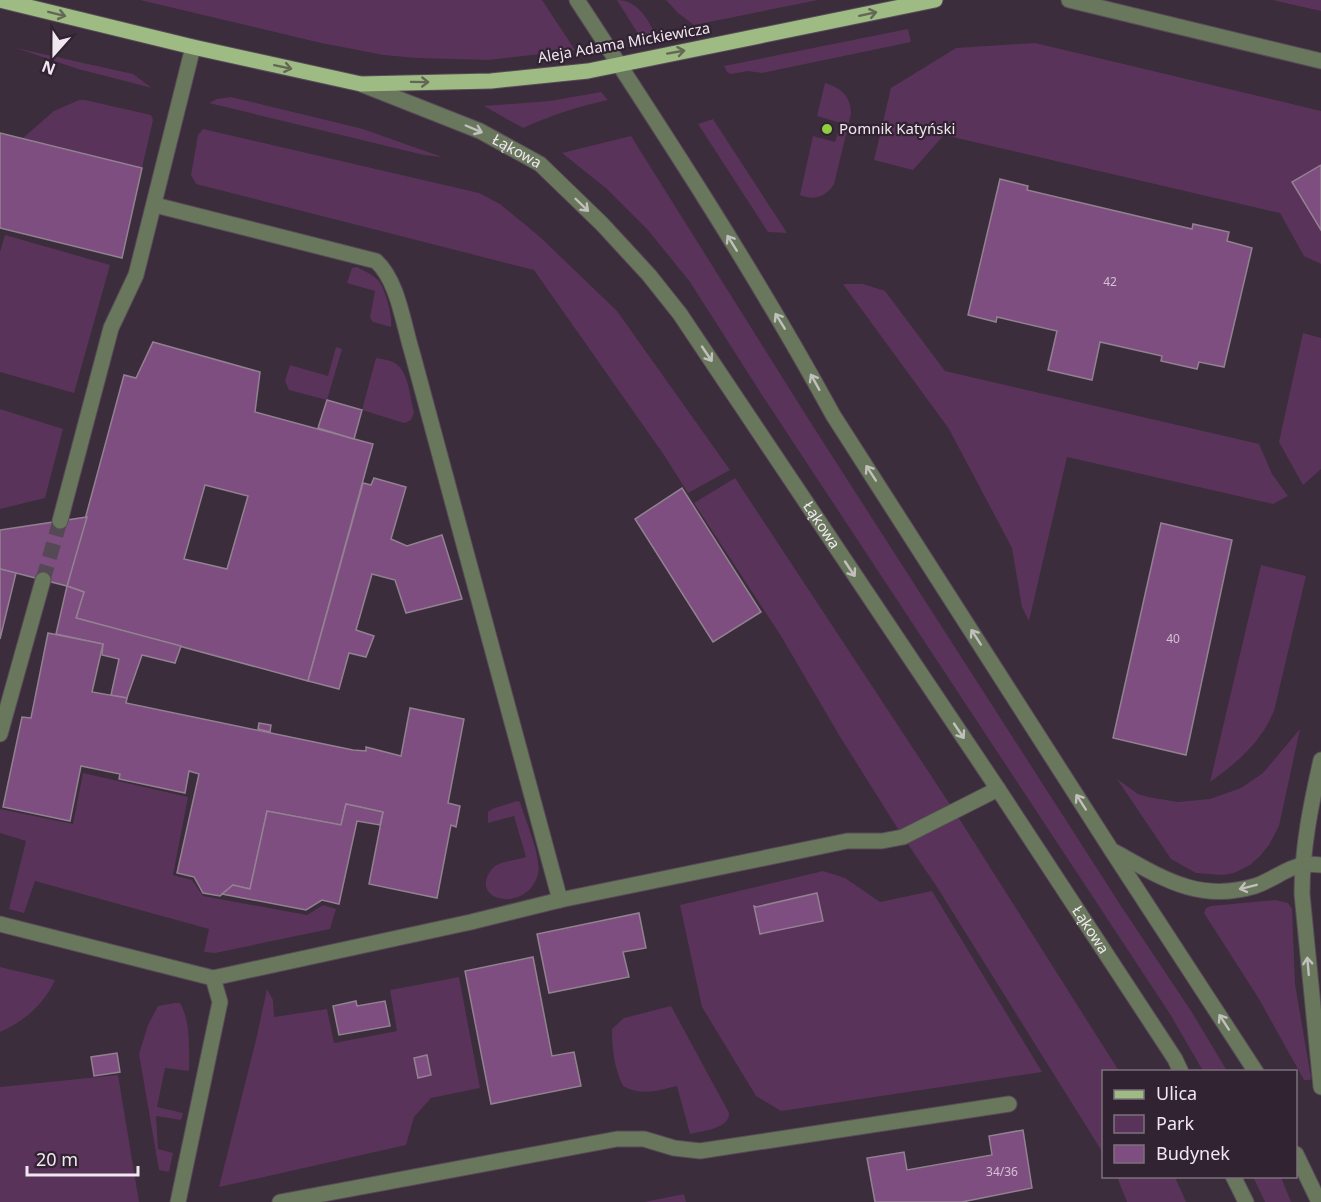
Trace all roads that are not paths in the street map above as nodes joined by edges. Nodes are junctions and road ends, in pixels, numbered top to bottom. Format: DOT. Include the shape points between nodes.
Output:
graph roads {
  1 [pos="0,0"];
  2 [pos="578,0"];
  3 [pos="935,0"];
  4 [pos="1069,0"];
  5 [pos="193,47"];
  6 [pos="1321,60"];
  7 [pos="619,63"];
  8 [pos="361,84"];
  9 [pos="155,205"];
  10 [pos="60,521"];
  11 [pos="43,580"];
  12 [pos="0,734"];
  13 [pos="1321,760"];
  14 [pos="998,789"];
  15 [pos="1112,851"];
  16 [pos="1302,865"];
  17 [pos="1321,865"];
  18 [pos="560,900"];
  19 [pos="0,924"];
  20 [pos="213,978"];
  21 [pos="1180,1070"];
  22 [pos="1255,1070"];
  23 [pos="1321,1087"];
  24 [pos="1009,1104"];
  25 [pos="1297,1156"];
  26 [pos="1234,1178"];
  27 [pos="178,1202"];
  28 [pos="280,1202"];
  29 [pos="1246,1202"];
  30 [pos="1319,1202"];
  1 -- 5 [label="main road, Aleja Adama Mickiewicza, one-way"];
  2 -- 7 [label="street"];
  7 -- 3 [label="main road, Aleja Adama Mickiewicza, one-way"];
  4 -- 6 [label="street"];
  5 -- 8 [label="main road, Aleja Adama Mickiewicza, one-way"];
  5 -- 9 [label="street"];
  8 -- 7 [label="main road, Aleja Adama Mickiewicza, one-way" via="535,78"];
  15 -- 7 [label="street, one-way" via="833,415 797,349"];
  8 -- 14 [label="street, Łąkowa, one-way" via="480,131 540,164 649,275 680,314"];
  9 -- 10 [label="street" via="136,275 111,328"];
  9 -- 18 [label="street" via="376,261 392,281"];
  11 -- 12 [label="street"];
  13 -- 16 [label="street"];
  14 -- 18 [label="street" via="903,837 847,841"];
  14 -- 21 [label="street, Łąkowa"];
  16 -- 15 [label="street, one-way" via="1256,886 1214,891 1172,883"];
  22 -- 15 [label="street, one-way"];
  16 -- 17 [label="street"];
  23 -- 16 [label="street, one-way"];
  18 -- 20 [label="street"];
  19 -- 20 [label="street"];
  20 -- 27 [label="street" via="220,1002"];
  24 -- 28 [label="street" via="700,1151 644,1139 617,1139"];
  25 -- 30 [label="street"];
  26 -- 29 [label="street"];
}
